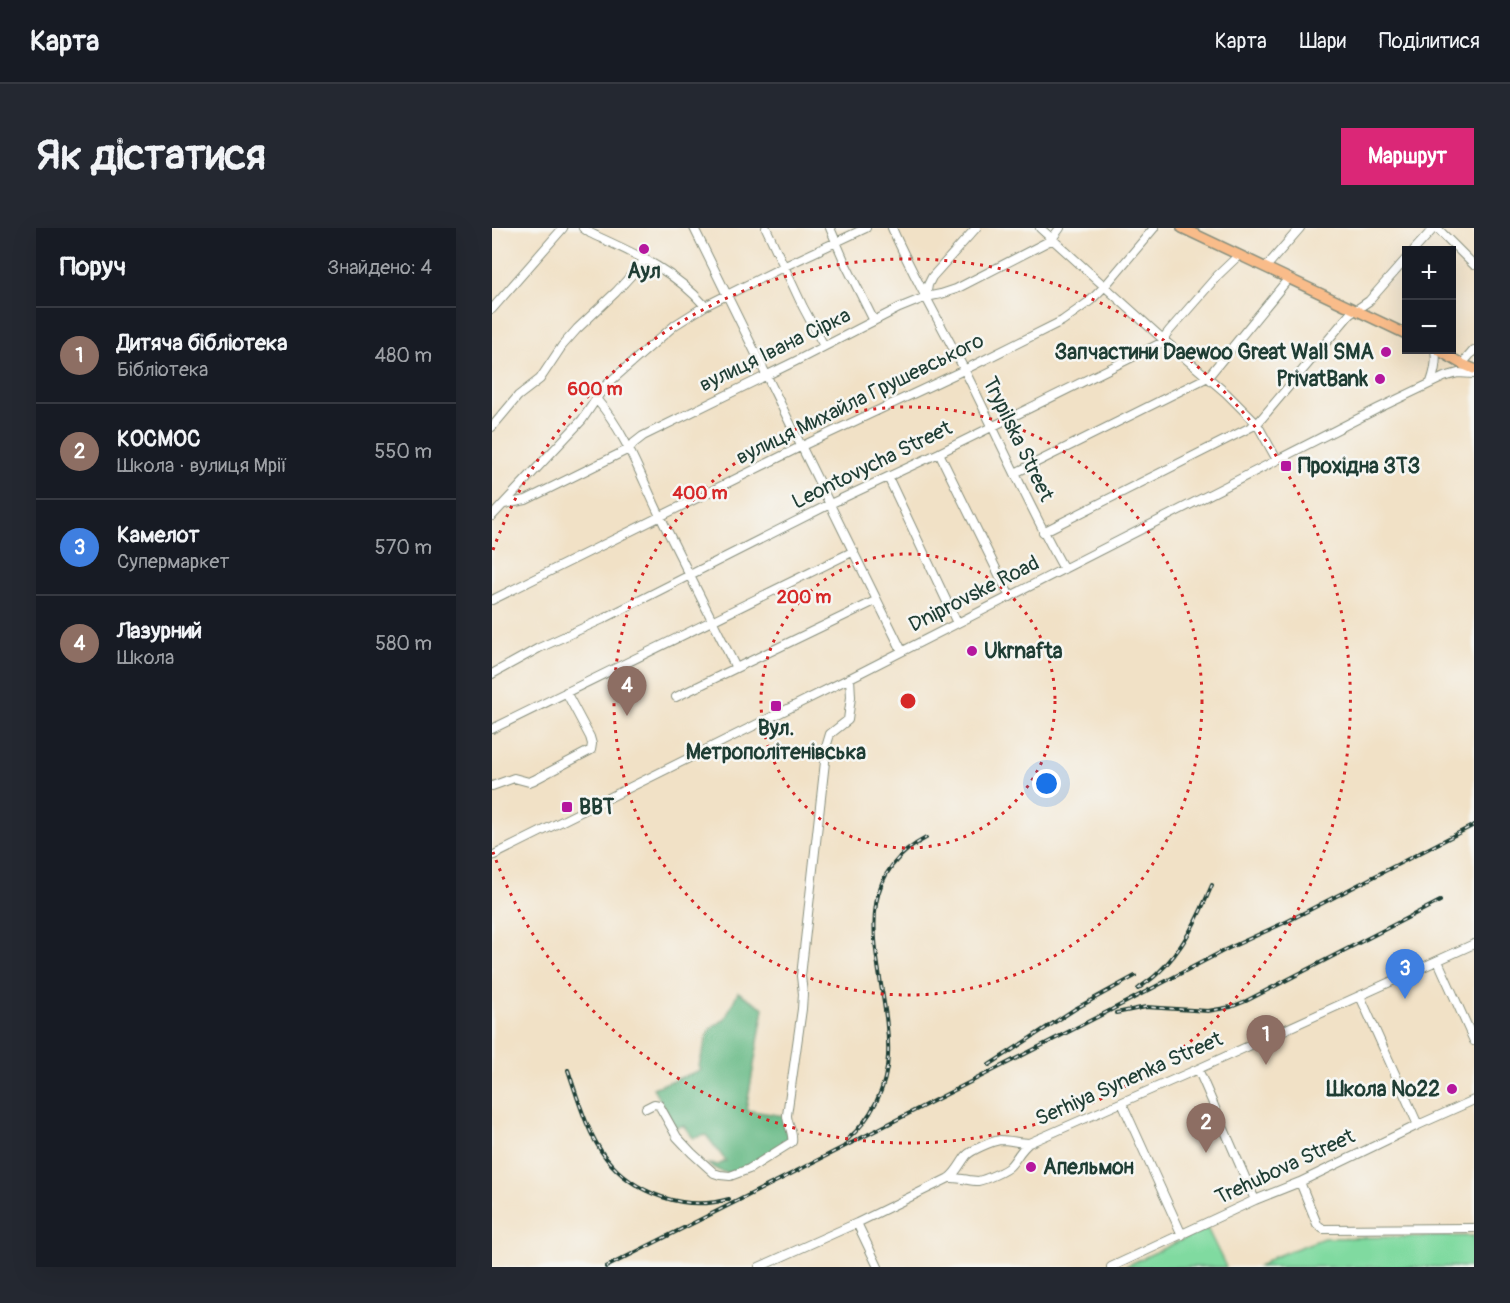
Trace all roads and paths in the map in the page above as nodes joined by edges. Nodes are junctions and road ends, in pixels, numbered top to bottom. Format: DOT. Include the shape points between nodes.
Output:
graph roads {
  1 [pos="563,228"];
  2 [pos="582,228"];
  3 [pos="694,228"];
  4 [pos="765,228"];
  5 [pos="830,228"];
  6 [pos="866,228"];
  7 [pos="892,228"];
  8 [pos="976,228"];
  9 [pos="1040,228"];
  10 [pos="1060,228"];
  11 [pos="1154,228"];
  12 [pos="1182,228"];
  13 [pos="1300,228"];
  14 [pos="1436,228"];
  15 [pos="1053,239"];
  16 [pos="836,243"];
  17 [pos="1418,246"];
  18 [pos="1239,255"];
  19 [pos="646,259"];
  20 [pos="1402,265"];
  21 [pos="1474,265"];
  22 [pos="783,267"];
  23 [pos="1266,267"];
  24 [pos="1289,278"];
  25 [pos="1105,286"];
  26 [pos="726,295"];
  27 [pos="926,297"];
  28 [pos="705,306"];
  29 [pos="492,309"];
  30 [pos="1357,310"];
  31 [pos="874,321"];
  32 [pos="1402,332"];
  33 [pos="1165,341"];
  34 [pos="824,346"];
  35 [pos="1474,350"];
  36 [pos="1437,354"];
  37 [pos="1444,354"];
  38 [pos="1462,364"];
  39 [pos="964,370"];
  40 [pos="1474,371"];
  41 [pos="767,375"];
  42 [pos="1208,377"];
  43 [pos="1431,382"];
  44 [pos="597,400"];
  45 [pos="1257,424"];
  46 [pos="492,427"];
  47 [pos="992,427"];
  48 [pos="802,446"];
  49 [pos="628,449"];
  50 [pos="939,453"];
  51 [pos="1278,460"];
  52 [pos="1015,473"];
  53 [pos="888,477"];
  54 [pos="504,504"];
  55 [pos="830,504"];
  56 [pos="492,516"];
  57 [pos="660,517"];
  58 [pos="1043,532"];
  59 [pos="854,551"];
  60 [pos="1064,569"];
  61 [pos="689,575"];
  62 [pos="1010,597"];
  63 [pos="492,600"];
  64 [pos="877,600"];
  65 [pos="712,621"];
  66 [pos="957,623"];
  67 [pos="902,651"];
  68 [pos="736,668"];
  69 [pos="492,673"];
  70 [pos="850,678"];
  71 [pos="566,692"];
  72 [pos="676,698"];
  73 [pos="492,729"];
  74 [pos="492,786"];
  75 [pos="492,856"];
  76 [pos="1474,944"];
  77 [pos="1438,961"];
  78 [pos="1360,996"];
  79 [pos="1474,1041"];
  80 [pos="1198,1069"];
  81 [pos="1474,1100"];
  82 [pos="1122,1103"];
  83 [pos="646,1108"];
  84 [pos="1418,1125"];
  85 [pos="1029,1143"];
  86 [pos="949,1178"];
  87 [pos="1300,1182"];
  88 [pos="1255,1200"];
  89 [pos="856,1223"];
  90 [pos="1474,1228"];
  91 [pos="1182,1235"];
  92 [pos="759,1267"];
  93 [pos="878,1267"];
  94 [pos="1111,1267"];
  1 -- 29 [label="street"];
  2 -- 19 [label="street"];
  3 -- 26 [label="street"];
  4 -- 22 [label="street"];
  5 -- 16 [label="street"];
  6 -- 16 [label="street"];
  7 -- 27 [label="street, Trypilska Street"];
  8 -- 27 [label="street" via="932,277"];
  9 -- 15 [label="street"];
  10 -- 15 [label="street"];
  11 -- 25 [label="street, вулиця Михайла Грушевського"];
  12 -- 18 [label="main road"];
  13 -- 23 [label="street"];
  14 -- 17 [label="street"];
  14 -- 21 [label="street"];
  15 -- 25 [label="street"];
  15 -- 27 [label="street, вулиця Івана Сірка" via="956,289"];
  16 -- 22 [label="street"];
  16 -- 31 [label="street"];
  18 -- 23 [label="main road"];
  18 -- 33 [label="street, Leontovycha Street" via="1169,331"];
  19 -- 28 [label="street" via="690,290"];
  19 -- 46 [label="street" via="577,329 540,379 518,396"];
  20 -- 30 [label="street"];
  22 -- 26 [label="street"];
  22 -- 34 [label="street"];
  23 -- 24 [label="main road"];
  24 -- 30 [label="main road"];
  24 -- 42 [label="street"];
  25 -- 33 [label="street"];
  25 -- 39 [label="street, вулиця Михайла Грушевського" via="1062,321"];
  26 -- 28 [label="street"];
  26 -- 41 [label="street"];
  27 -- 31 [label="street, вулиця Івана Сірка"];
  27 -- 39 [label="street, Trypilska Street"];
  28 -- 44 [label="street" via="675,325 630,363 605,386"];
  30 -- 32 [label="main road"];
  30 -- 45 [label="street"];
  31 -- 34 [label="street, вулиця Івана Сірка"];
  33 -- 42 [label="street"];
  33 -- 47 [label="street, Leontovycha Street"];
  34 -- 41 [label="street, вулиця Івана Сірка"];
  35 -- 38 [label="street"];
  36 -- 43 [label="street"];
  37 -- 38 [label="main road"];
  38 -- 40 [label="main road"];
  39 -- 47 [label="street, Trypilska Street"];
  39 -- 48 [label="street, вулиця Михайла Грушевського"];
  40 -- 43 [label="street, Dniprovske Road"];
  41 -- 48 [label="street"];
  41 -- 49 [label="street, вулиця Івана Сірка" via="643,436"];
  42 -- 45 [label="street"];
  42 -- 52 [label="street"];
  43 -- 51 [label="street, Dniprovske Road"];
  44 -- 49 [label="street"];
  44 -- 54 [label="street"];
  45 -- 51 [label="street"];
  45 -- 58 [label="street"];
  47 -- 50 [label="street, Leontovycha Street"];
  47 -- 52 [label="street, Trypilska Street"];
  48 -- 55 [label="street"];
  48 -- 57 [label="street, вулиця Михайла Грушевського"];
  49 -- 54 [label="street, вулиця Івана Сірка" via="526,500"];
  49 -- 57 [label="street"];
  50 -- 53 [label="street, Leontovycha Street"];
  50 -- 62 [label="street"];
  51 -- 60 [label="street, Dniprovske Road"];
  52 -- 58 [label="street, Trypilska Street"];
  53 -- 55 [label="street, Leontovycha Street"];
  53 -- 66 [label="street"];
  54 -- 56 [label="street"];
  55 -- 59 [label="street"];
  55 -- 61 [label="street, Leontovycha Street"];
  57 -- 61 [label="street"];
  57 -- 63 [label="street, вулиця Михайла Грушевського"];
  58 -- 60 [label="street, Trypilska Street"];
  59 -- 64 [label="street"];
  59 -- 65 [label="street"];
  60 -- 62 [label="street, Dniprovske Road"];
  61 -- 65 [label="street"];
  61 -- 69 [label="street, Leontovycha Street"];
  62 -- 66 [label="street, Dniprovske Road"];
  64 -- 67 [label="street"];
  64 -- 68 [label="street"];
  65 -- 68 [label="street"];
  65 -- 71 [label="street"];
  66 -- 67 [label="street, Dniprovske Road"];
  67 -- 70 [label="street, Dniprovske Road"];
  68 -- 72 [label="street"];
  70 -- 75 [label="street, Dniprovske Road"];
  70 -- 83 [label="street" via="848,720 830,734 827,744 788,1115 792,1142 749,1170 720,1175 677,1137 659,1105"];
  71 -- 73 [label="street"];
  71 -- 74 [label="street" via="590,737 591,750 534,780 509,778"];
  76 -- 77 [label="street, Serhiya Synenka Street"];
  77 -- 78 [label="street, Serhiya Synenka Street"];
  77 -- 79 [label="street"];
  78 -- 80 [label="street, Serhiya Synenka Street"];
  78 -- 84 [label="street"];
  80 -- 82 [label="street, Serhiya Synenka Street"];
  80 -- 88 [label="street"];
  81 -- 84 [label="street, Trehubova Street"];
  82 -- 85 [label="street, Serhiya Synenka Street"];
  82 -- 91 [label="street"];
  84 -- 87 [label="street, Trehubova Street"];
  85 -- 86 [label="street, Serhiya Synenka Street" via="1010,1166 981,1180"];
  85 -- 86 [label="street, Serhiya Synenka Street" via="995,1141 971,1152"];
  86 -- 89 [label="street, Serhiya Synenka Street"];
  87 -- 88 [label="street, Trehubova Street"];
  87 -- 90 [label="street" via="1317,1224 1323,1229"];
  88 -- 91 [label="street, Trehubova Street"];
  89 -- 92 [label="street, Serhiya Synenka Street"];
  89 -- 93 [label="street"];
  91 -- 94 [label="street, Trehubova Street"];
}
